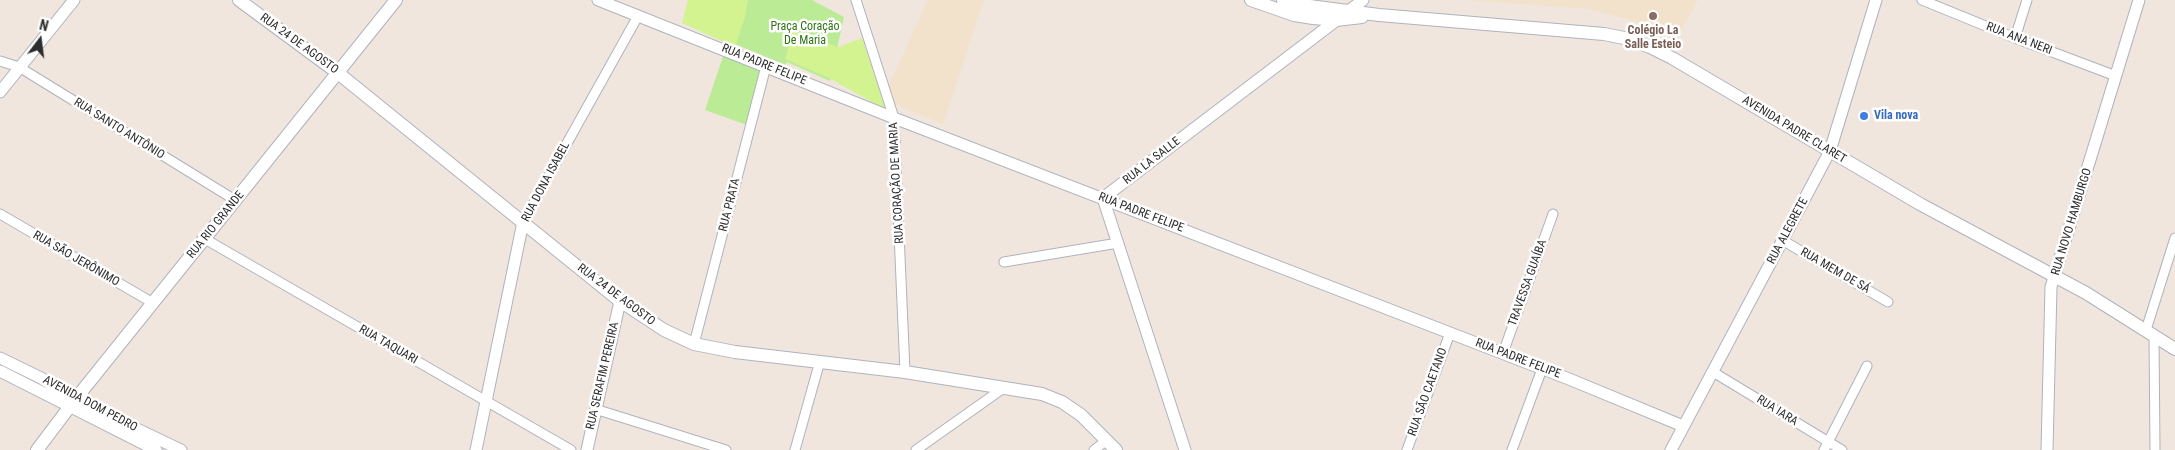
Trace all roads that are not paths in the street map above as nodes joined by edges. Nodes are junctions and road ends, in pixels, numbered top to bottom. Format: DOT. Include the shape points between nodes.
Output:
graph roads {
  1 [pos="74,0"];
  2 [pos="239,0"];
  3 [pos="396,0"];
  4 [pos="598,0"];
  5 [pos="856,0"];
  6 [pos="1251,0"];
  7 [pos="1283,0"];
  8 [pos="1363,0"];
  9 [pos="1876,0"];
  10 [pos="1922,0"];
  11 [pos="2027,0"];
  12 [pos="2139,0"];
  13 [pos="1350,10"];
  14 [pos="1379,15"];
  15 [pos="638,16"];
  16 [pos="1336,20"];
  17 [pos="2015,38"];
  18 [pos="0,61"];
  19 [pos="766,66"];
  20 [pos="19,67"];
  21 [pos="338,73"];
  22 [pos="2116,76"];
  23 [pos="0,92"];
  24 [pos="894,118"];
  25 [pos="1830,151"];
  26 [pos="1103,198"];
  27 [pos="235,200"];
  28 [pos="0,214"];
  29 [pos="1554,214"];
  30 [pos="523,222"];
  31 [pos="205,238"];
  32 [pos="2175,238"];
  33 [pos="1782,240"];
  34 [pos="1118,243"];
  35 [pos="1004,262"];
  36 [pos="2055,278"];
  37 [pos="620,301"];
  38 [pos="1888,302"];
  39 [pos="153,303"];
  40 [pos="1450,333"];
  41 [pos="2150,333"];
  42 [pos="694,344"];
  43 [pos="2175,349"];
  44 [pos="1503,353"];
  45 [pos="820,361"];
  46 [pos="1,364"];
  47 [pos="1867,366"];
  48 [pos="1542,369"];
  49 [pos="904,372"];
  50 [pos="1713,372"];
  51 [pos="1005,387"];
  52 [pos="486,401"];
  53 [pos="73,404"];
  54 [pos="595,408"];
  55 [pos="1684,426"];
  56 [pos="154,445"];
  57 [pos="1112,445"];
  58 [pos="1826,446"];
  59 [pos="37,450"];
  60 [pos="181,450"];
  61 [pos="476,450"];
  62 [pos="571,450"];
  63 [pos="587,450"];
  64 [pos="726,450"];
  65 [pos="795,450"];
  66 [pos="916,450"];
  67 [pos="1094,450"];
  68 [pos="1185,450"];
  69 [pos="1407,450"];
  70 [pos="1512,450"];
  71 [pos="1672,450"];
  72 [pos="1842,450"];
  73 [pos="2047,450"];
  74 [pos="2155,450"];
  1 -- 20 [label="street"];
  2 -- 21 [label="main road, RUA 24 DE AGOSTO"];
  3 -- 21 [label="main road, RUA RIO GRANDE"];
  4 -- 15 [label="street, RUA PADRE FELIPE"];
  5 -- 24 [label="street, RUA CORAÇÃO DE MARIA"];
  6 -- 16 [label="main road, AVENIDA PADRE CLARET" via="1294,15"];
  7 -- 13 [label="main road, AVENIDA PADRE CLARET"];
  8 -- 13 [label="street, RUA LA SALLE"];
  9 -- 25 [label="street, RUA ALEGRETE"];
  10 -- 17 [label="street, RUA ANA NERI"];
  11 -- 17 [label="street"];
  12 -- 22 [label="street, RUA NOVO HAMBURGO"];
  13 -- 14 [label="main road, AVENIDA PADRE CLARET"];
  13 -- 16 [label="street, RUA LA SALLE"];
  14 -- 16 [label="main road, AVENIDA PADRE CLARET"];
  14 -- 25 [label="main road, AVENIDA PADRE CLARET" via="1577,31 1624,38 1672,58"];
  15 -- 19 [label="street, RUA PADRE FELIPE"];
  15 -- 30 [label="street, RUA DONA ISABEL"];
  16 -- 26 [label="street, RUA LA SALLE"];
  17 -- 22 [label="street, RUA ANA NERI"];
  18 -- 20 [label="street, RUA SANTO ANTÔNIO"];
  19 -- 24 [label="street, RUA PADRE FELIPE"];
  19 -- 42 [label="street, RUA PRATA"];
  20 -- 23 [label="street"];
  20 -- 27 [label="street, RUA SANTO ANTÔNIO"];
  21 -- 27 [label="main road, RUA RIO GRANDE"];
  21 -- 30 [label="main road, RUA 24 DE AGOSTO"];
  22 -- 36 [label="street, RUA NOVO HAMBURGO"];
  24 -- 26 [label="street, RUA PADRE FELIPE"];
  24 -- 49 [label="street, RUA CORAÇÃO DE MARIA"];
  25 -- 33 [label="street, RUA ALEGRETE"];
  25 -- 36 [label="main road, AVENIDA PADRE CLARET"];
  26 -- 34 [label="street"];
  26 -- 40 [label="street, RUA PADRE FELIPE"];
  27 -- 31 [label="main road, RUA RIO GRANDE"];
  28 -- 39 [label="street, RUA SÃO JERÔNIMO"];
  29 -- 44 [label="street, TRAVESSA GUAÍBA"];
  30 -- 37 [label="main road, RUA 24 DE AGOSTO"];
  30 -- 52 [label="street, RUA DONA ISABEL"];
  31 -- 39 [label="main road, RUA RIO GRANDE"];
  31 -- 52 [label="street, RUA TAQUARI"];
  32 -- 41 [label="street"];
  33 -- 38 [label="street, RUA MEM DE SÁ"];
  33 -- 50 [label="street, RUA ALEGRETE"];
  34 -- 35 [label="street"];
  34 -- 68 [label="street"];
  36 -- 41 [label="main road, AVENIDA PADRE CLARET" via="2086,293"];
  36 -- 73 [label="street, RUA NOVO HAMBURGO" via="2051,288"];
  37 -- 42 [label="main road, RUA 24 DE AGOSTO" via="664,330"];
  37 -- 54 [label="street, RUA SERAFIM PEREIRA"];
  39 -- 53 [label="main road, RUA RIO GRANDE"];
  40 -- 44 [label="street, RUA PADRE FELIPE"];
  40 -- 69 [label="street, RUA SÃO CAETANO"];
  41 -- 43 [label="main road, AVENIDA PADRE CLARET"];
  41 -- 74 [label="street"];
  42 -- 45 [label="main road, RUA 24 DE AGOSTO"];
  44 -- 48 [label="street, RUA PADRE FELIPE"];
  45 -- 49 [label="main road, RUA 24 DE AGOSTO"];
  45 -- 65 [label="street"];
  46 -- 53 [label="street, AVENIDA DOM PEDRO"];
  47 -- 58 [label="street"];
  48 -- 55 [label="street, RUA PADRE FELIPE"];
  48 -- 70 [label="street"];
  49 -- 51 [label="main road, RUA 24 DE AGOSTO"];
  50 -- 55 [label="street, RUA ALEGRETE"];
  50 -- 58 [label="street, RUA IARA"];
  51 -- 57 [label="main road, RUA 24 DE AGOSTO" via="1042,394 1062,402 1081,414"];
  51 -- 66 [label="street"];
  52 -- 61 [label="street, RUA DONA ISABEL"];
  52 -- 62 [label="street, RUA TAQUARI"];
  53 -- 56 [label="street, AVENIDA DOM PEDRO"];
  53 -- 59 [label="main road, RUA RIO GRANDE"];
  54 -- 63 [label="street, RUA SERAFIM PEREIRA"];
  54 -- 64 [label="street"];
  55 -- 71 [label="street, RUA ALEGRETE"];
  56 -- 60 [label="street, AVENIDA DOM PEDRO"];
  57 -- 67 [label="street"];
  58 -- 72 [label="street, RUA IARA"];
}
